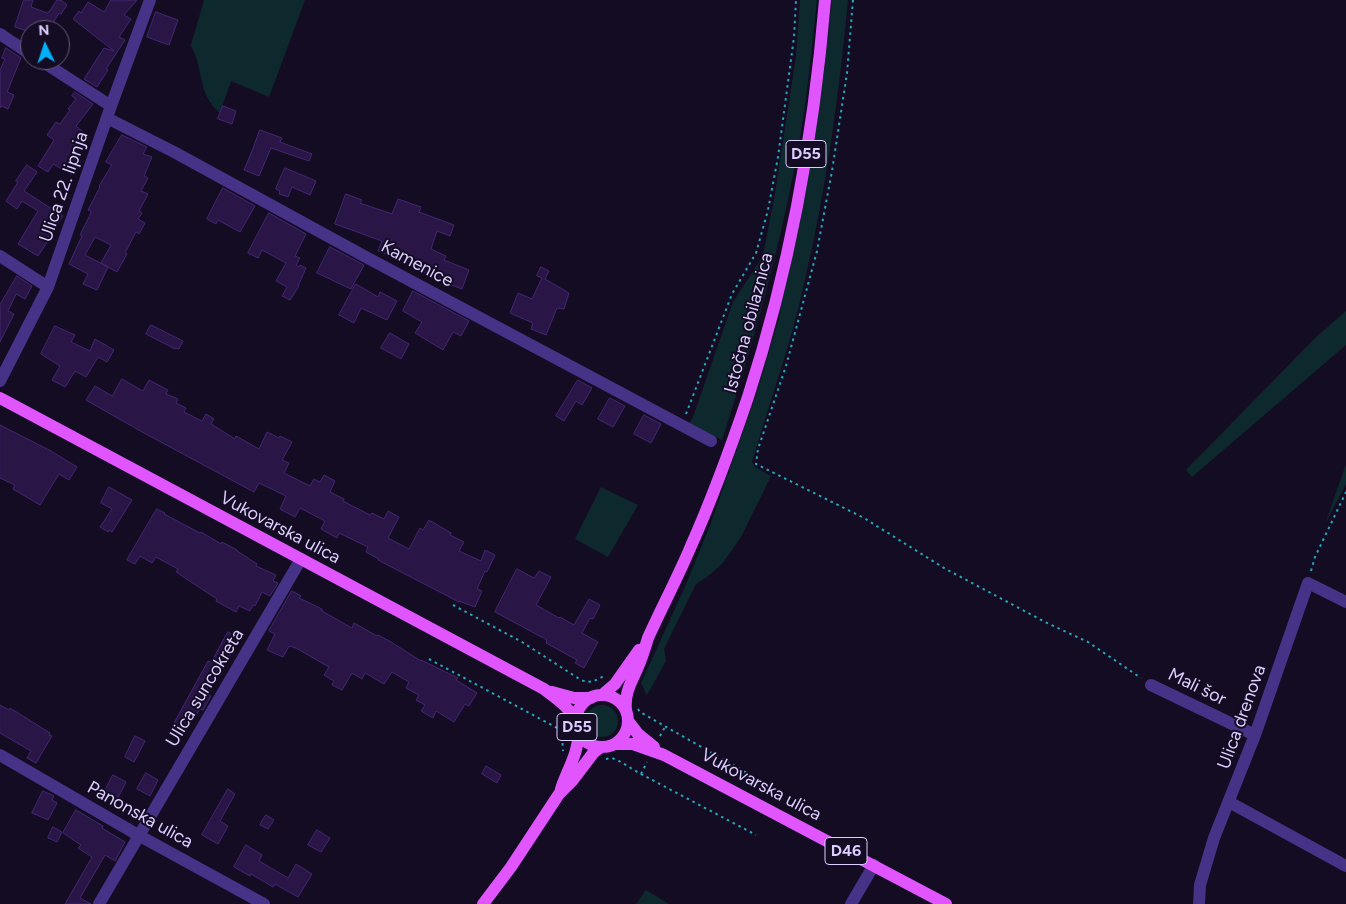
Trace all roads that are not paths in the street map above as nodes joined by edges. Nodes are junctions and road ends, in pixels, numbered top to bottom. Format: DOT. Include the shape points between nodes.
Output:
graph roads {
  1 [pos="150,0"];
  2 [pos="825,0"];
  3 [pos="0,34"];
  4 [pos="20,47"];
  5 [pos="53,70"];
  6 [pos="109,112"];
  7 [pos="0,256"];
  8 [pos="48,287"];
  9 [pos="0,381"];
  10 [pos="0,398"];
  11 [pos="711,441"];
  12 [pos="301,559"];
  13 [pos="1346,602"];
  14 [pos="649,638"];
  15 [pos="1151,685"];
  16 [pos="544,689"];
  17 [pos="596,696"];
  18 [pos="627,716"];
  19 [pos="577,727"];
  20 [pos="1255,735"];
  21 [pos="615,744"];
  22 [pos="601,747"];
  23 [pos="0,755"];
  24 [pos="664,755"];
  25 [pos="559,794"];
  26 [pos="1229,802"];
  27 [pos="138,835"];
  28 [pos="874,865"];
  29 [pos="1346,866"];
  30 [pos="99,904"];
  31 [pos="264,904"];
  32 [pos="483,904"];
  33 [pos="851,904"];
  34 [pos="946,904"];
  35 [pos="1199,904"];
  1 -- 6 [label="street, Ulica 22. lipnja"];
  2 -- 14 [label="main road, Istočna obilaznica / D55" via="803,176 774,306 730,448"];
  3 -- 4 [label="street"];
  5 -- 6 [label="street, Kamenice"];
  6 -- 8 [label="street, Ulica 22. lipnja"];
  6 -- 11 [label="street, Kamenice" via="174,152"];
  7 -- 8 [label="street"];
  8 -- 9 [label="street, Ulica 22. lipnja"];
  10 -- 12 [label="main road, Vukovarska ulica"];
  12 -- 16 [label="main road, Vukovarska ulica"];
  12 -- 27 [label="street, Ulica suncokreta"];
  13 -- 20 [label="street, Ulica drenova" via="1308,583"];
  14 -- 17 [label="main road, Istočna obilaznica / D55" via="615,684"];
  14 -- 18 [label="main road, Istočna obilaznica / D55" via="628,690 625,702"];
  15 -- 20 [label="street, Mali šor"];
  16 -- 17 [label="main road, Vukovarska ulica" via="574,698"];
  16 -- 19 [label="main road, Vukovarska ulica" via="568,707"];
  17 -- 18 [label="main road, D55" via="616,699"];
  17 -- 19 [label="main road, D55" via="580,708"];
  18 -- 21 [label="main road, D55" via="625,735"];
  18 -- 24 [label="main road, Vukovarska ulica / D46" via="638,734"];
  19 -- 22 [label="main road, D55" via="587,742"];
  19 -- 25 [label="main road, D55" via="577,748"];
  20 -- 26 [label="street, Ulica drenova"];
  21 -- 22 [label="main road, D55"];
  21 -- 24 [label="main road, Vukovarska ulica / D46" via="633,744"];
  22 -- 25 [label="main road, D55"];
  23 -- 27 [label="street, Panonska ulica"];
  24 -- 28 [label="main road, Vukovarska ulica / D46"];
  25 -- 32 [label="main road, D55"];
  26 -- 29 [label="street"];
  26 -- 35 [label="street, Ulica drenova" via="1200,885"];
  27 -- 30 [label="street, Ulica suncokreta"];
  27 -- 31 [label="street, Panonska ulica"];
  28 -- 33 [label="street"];
  28 -- 34 [label="main road, Vukovarska ulica / D46"];
}
